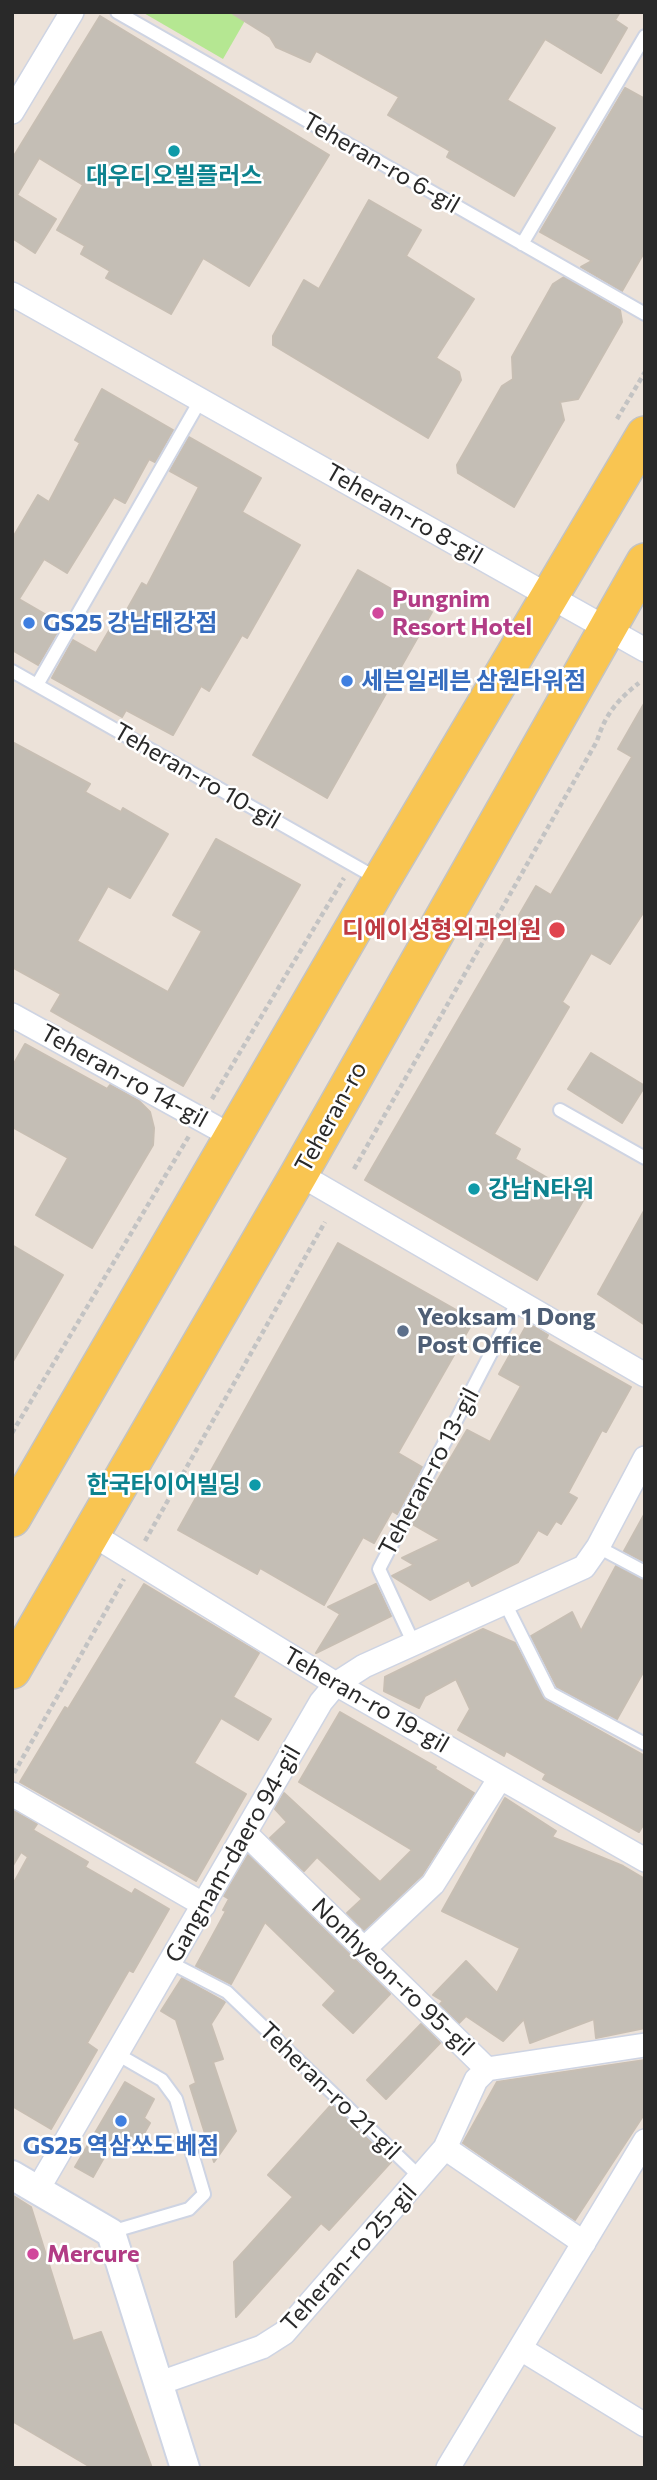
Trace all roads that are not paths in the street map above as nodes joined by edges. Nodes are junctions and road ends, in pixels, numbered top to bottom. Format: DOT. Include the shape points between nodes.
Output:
graph roads {
  1 [pos="72,12"];
  2 [pos="117,12"];
  3 [pos="645,36"];
  4 [pos="12,112"];
  5 [pos="522,244"];
  6 [pos="12,294"];
  7 [pos="645,314"];
  8 [pos="201,399"];
  9 [pos="627,433"];
  10 [pos="645,562"];
  11 [pos="550,597"];
  12 [pos="607,629"];
  13 [pos="645,650"];
  14 [pos="12,671"];
  15 [pos="37,685"];
  16 [pos="367,873"];
  17 [pos="15,1022"];
  18 [pos="559,1110"];
  19 [pos="235,1138"];
  20 [pos="645,1158"];
  21 [pos="299,1174"];
  22 [pos="517,1303"];
  23 [pos="645,1374"];
  24 [pos="645,1458"];
  25 [pos="16,1502"];
  26 [pos="90,1533"];
  27 [pos="598,1547"];
  28 [pos="645,1572"];
  29 [pos="504,1601"];
  30 [pos="413,1642"];
  31 [pos="12,1670"];
  32 [pos="336,1684"];
  33 [pos="645,1744"];
  34 [pos="500,1778"];
  35 [pos="12,1794"];
  36 [pos="245,1833"];
  37 [pos="645,1860"];
  38 [pos="204,1905"];
  39 [pos="364,1949"];
  40 [pos="171,1963"];
  41 [pos="645,2045"];
  42 [pos="117,2054"];
  43 [pos="487,2069"];
  44 [pos="645,2141"];
  45 [pos="445,2148"];
  46 [pos="12,2175"];
  47 [pos="420,2177"];
  48 [pos="38,2189"];
  49 [pos="111,2233"];
  50 [pos="584,2243"];
  51 [pos="521,2349"];
  52 [pos="160,2383"];
  53 [pos="642,2419"];
  54 [pos="185,2468"];
  55 [pos="448,2468"];
  1 -- 4 [label="street"];
  2 -- 5 [label="lane, Teheran-ro 6-gil"];
  3 -- 5 [label="lane"];
  5 -- 7 [label="lane, Teheran-ro 6-gil"];
  6 -- 8 [label="street, Teheran-ro 8-gil"];
  8 -- 11 [label="street, Teheran-ro 8-gil"];
  8 -- 15 [label="lane"];
  9 -- 11 [label="main road"];
  10 -- 12 [label="main road, Teheran-ro"];
  11 -- 12 [label="street, Teheran-ro 8-gil"];
  11 -- 16 [label="main road"];
  12 -- 13 [label="street, Teheran-ro 8-gil"];
  12 -- 21 [label="main road, Teheran-ro"];
  14 -- 15 [label="lane, Teheran-ro 10-gil"];
  15 -- 16 [label="lane, Teheran-ro 10-gil"];
  16 -- 19 [label="main road"];
  17 -- 19 [label="street, Teheran-ro 14-gil"];
  18 -- 20 [label="lane"];
  19 -- 25 [label="main road"];
  21 -- 22 [label="street"];
  21 -- 26 [label="main road, Teheran-ro"];
  22 -- 23 [label="street"];
  22 -- 30 [label="lane, Teheran-ro 13-gil" via="379,1569"];
  24 -- 27 [label="street, Gangnam-daero 94-gil"];
  26 -- 31 [label="main road, Teheran-ro"];
  26 -- 32 [label="street, Teheran-ro 19-gil"];
  27 -- 28 [label="lane"];
  27 -- 29 [label="street, Gangnam-daero 94-gil" via="584,1567"];
  29 -- 30 [label="street, Gangnam-daero 94-gil"];
  29 -- 33 [label="lane" via="550,1693"];
  30 -- 32 [label="street, Gangnam-daero 94-gil"];
  32 -- 34 [label="street, Teheran-ro 19-gil"];
  32 -- 36 [label="street, Gangnam-daero 94-gil"];
  34 -- 37 [label="street, Teheran-ro 19-gil"];
  34 -- 39 [label="street" via="433,1884"];
  35 -- 38 [label="street"];
  36 -- 38 [label="street, Gangnam-daero 94-gil"];
  36 -- 39 [label="street, Nonhyeon-ro 95-gil"];
  38 -- 40 [label="street, Gangnam-daero 94-gil"];
  39 -- 43 [label="street, Nonhyeon-ro 95-gil"];
  40 -- 42 [label="street, Gangnam-daero 94-gil"];
  40 -- 47 [label="lane, Teheran-ro 21-gil" via="227,1992"];
  41 -- 43 [label="street, Nonhyeon-ro 95-gil"];
  42 -- 48 [label="street, Gangnam-daero 94-gil"];
  42 -- 49 [label="lane" via="162,2080 176,2099 204,2194 189,2209"];
  43 -- 45 [label="street, Teheran-ro 21-gil" via="476,2080"];
  44 -- 50 [label="street"];
  45 -- 47 [label="street, Teheran-ro 21-gil"];
  45 -- 50 [label="street"];
  46 -- 48 [label="street"];
  47 -- 52 [label="street, Teheran-ro 25-gil" via="284,2333 262,2347"];
  48 -- 49 [label="street"];
  49 -- 52 [label="street"];
  50 -- 51 [label="street"];
  51 -- 53 [label="street"];
  51 -- 55 [label="street"];
  52 -- 54 [label="street"];
}
